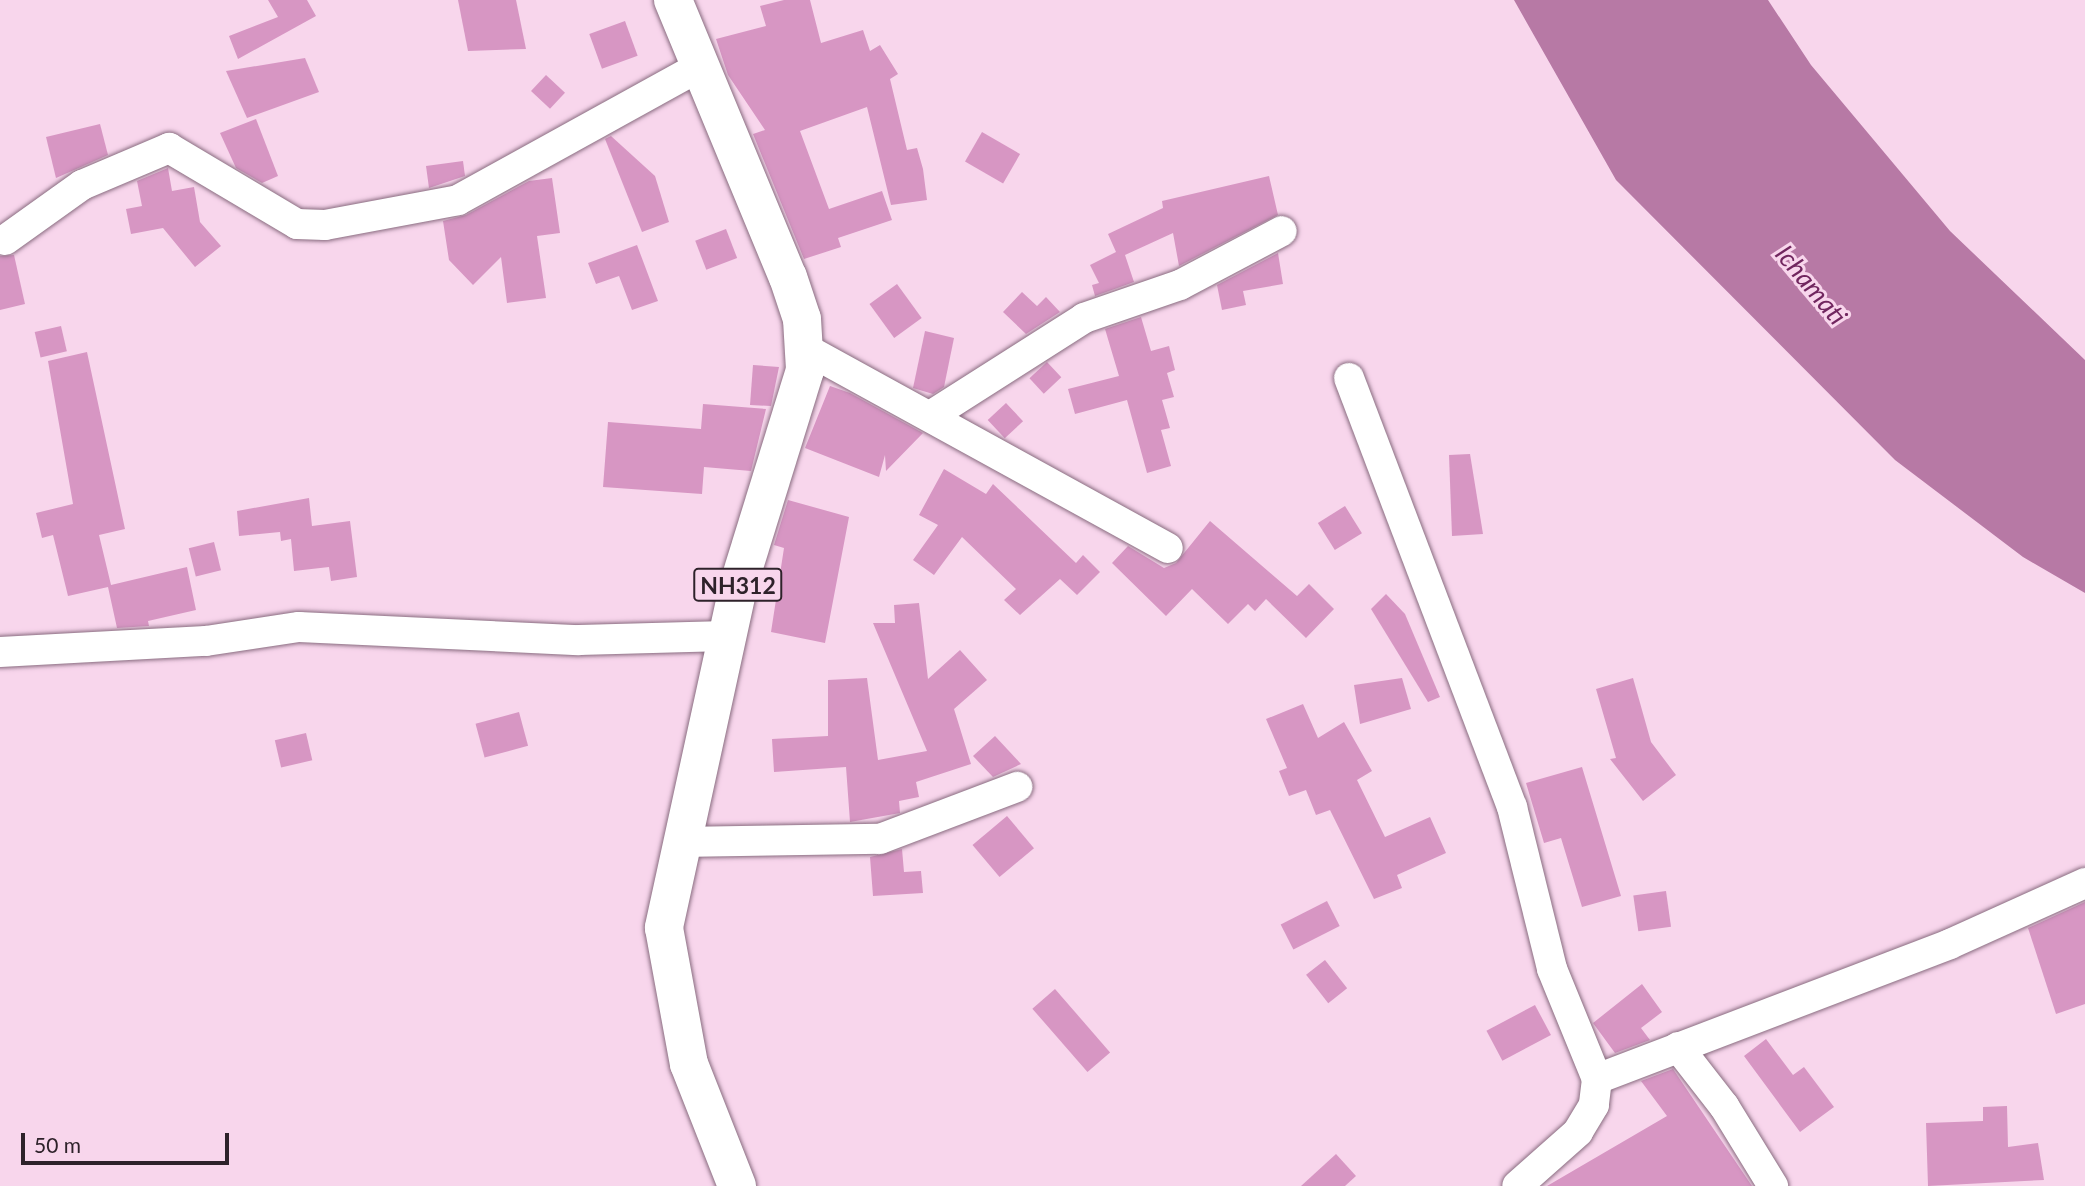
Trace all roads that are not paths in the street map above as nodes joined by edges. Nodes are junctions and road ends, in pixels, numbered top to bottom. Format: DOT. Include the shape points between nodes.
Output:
graph roads {
  1 [pos="673,0"];
  2 [pos="701,66"];
  3 [pos="1282,231"];
  4 [pos="5,240"];
  5 [pos="804,348"];
  6 [pos="1349,378"];
  7 [pos="932,415"];
  8 [pos="1168,548"];
  9 [pos="726,636"];
  10 [pos="0,652"];
  11 [pos="1017,787"];
  12 [pos="679,842"];
  13 [pos="2085,883"];
  14 [pos="1678,1047"];
  15 [pos="1597,1079"];
  16 [pos="737,1186"];
  17 [pos="1517,1186"];
  18 [pos="1773,1186"];
  1 -- 2 [label="highway, NH312"];
  2 -- 4 [label="street" via="458,200 325,225 297,224 169,148 82,184"];
  2 -- 5 [label="highway, NH312" via="788,277"];
  3 -- 7 [label="street" via="1180,285 1084,318"];
  5 -- 7 [label="street"];
  5 -- 9 [label="highway, NH312" via="805,370 792,421"];
  6 -- 15 [label="street" via="1512,807 1548,958"];
  7 -- 8 [label="street"];
  9 -- 10 [label="street" via="579,640 299,627 206,641"];
  9 -- 12 [label="highway, NH312"];
  11 -- 12 [label="street" via="880,839"];
  12 -- 16 [label="highway, NH312" via="664,928 689,1064"];
  13 -- 14 [label="street" via="1950,944"];
  14 -- 15 [label="street"];
  14 -- 18 [label="street" via="1724,1106"];
  15 -- 17 [label="street" via="1594,1105 1578,1132"];
}
